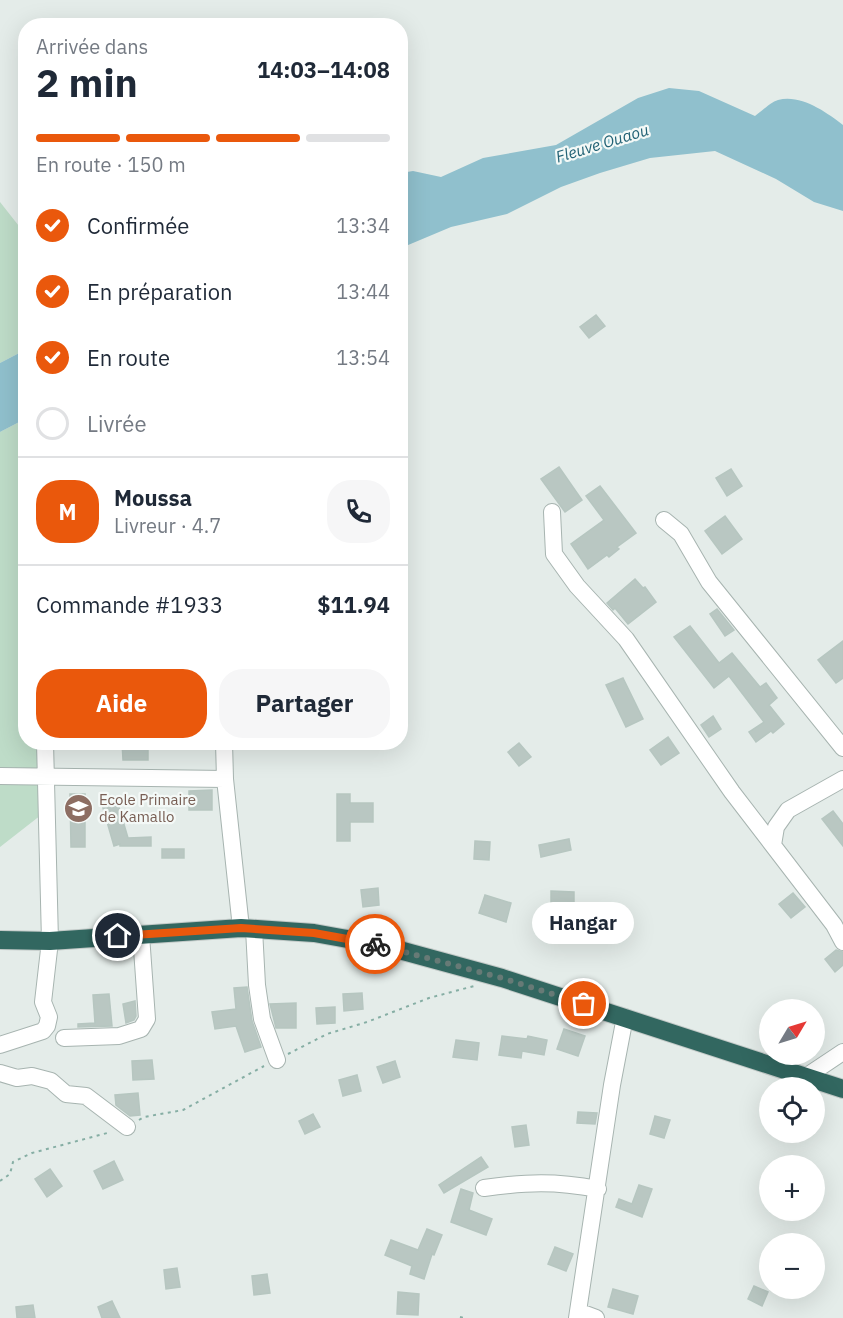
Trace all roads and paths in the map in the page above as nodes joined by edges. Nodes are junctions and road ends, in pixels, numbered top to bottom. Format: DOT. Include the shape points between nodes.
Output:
graph roads {
  1 [pos="552,512"];
  2 [pos="664,520"];
  3 [pos="843,748"];
  4 [pos="45,750"];
  5 [pos="224,750"];
  6 [pos="0,776"];
  7 [pos="46,776"];
  8 [pos="225,779"];
  9 [pos="843,779"];
  10 [pos="773,845"];
  11 [pos="248,928"];
  12 [pos="141,935"];
  13 [pos="0,940"];
  14 [pos="50,941"];
  15 [pos="843,942"];
  16 [pos="625,1017"];
  17 [pos="64,1038"];
  18 [pos="0,1045"];
  19 [pos="843,1052"];
  20 [pos="276,1060"];
  21 [pos="0,1073"];
  22 [pos="807,1076"];
  23 [pos="843,1089"];
  24 [pos="127,1127"];
  25 [pos="32,1153"];
  26 [pos="0,1180"];
  27 [pos="484,1188"];
  28 [pos="598,1189"];
  29 [pos="579,1315"];
  30 [pos="596,1318"];
  1 -- 10 [label="street" via="554,554 577,586 626,639"];
  2 -- 3 [label="street" via="681,534 709,582"];
  4 -- 7 [label="street"];
  5 -- 8 [label="street"];
  6 -- 7 [label="street"];
  7 -- 8 [label="street"];
  7 -- 14 [label="street"];
  8 -- 11 [label="street"];
  9 -- 10 [label="street" via="788,810 776,827"];
  10 -- 15 [label="street"];
  11 -- 12 [label="highway"];
  11 -- 16 [label="highway" via="314,933 381,945"];
  11 -- 20 [label="street" via="262,1019"];
  12 -- 14 [label="highway"];
  12 -- 17 [label="street" via="147,1019 141,1029 119,1036"];
  13 -- 14 [label="highway"];
  14 -- 18 [label="street" via="43,1002 49,1017 47,1026 43,1031"];
  16 -- 22 [label="highway"];
  16 -- 28 [label="street"];
  19 -- 22 [label="street"];
  21 -- 24 [label="street" via="51,1081 66,1094 86,1096"];
  22 -- 23 [label="highway"];
  25 -- 26 [label="path" via="13,1162 10,1174"];
  27 -- 28 [label="street" via="562,1182"];
  28 -- 29 [label="street"];
  29 -- 30 [label="street"];
}
